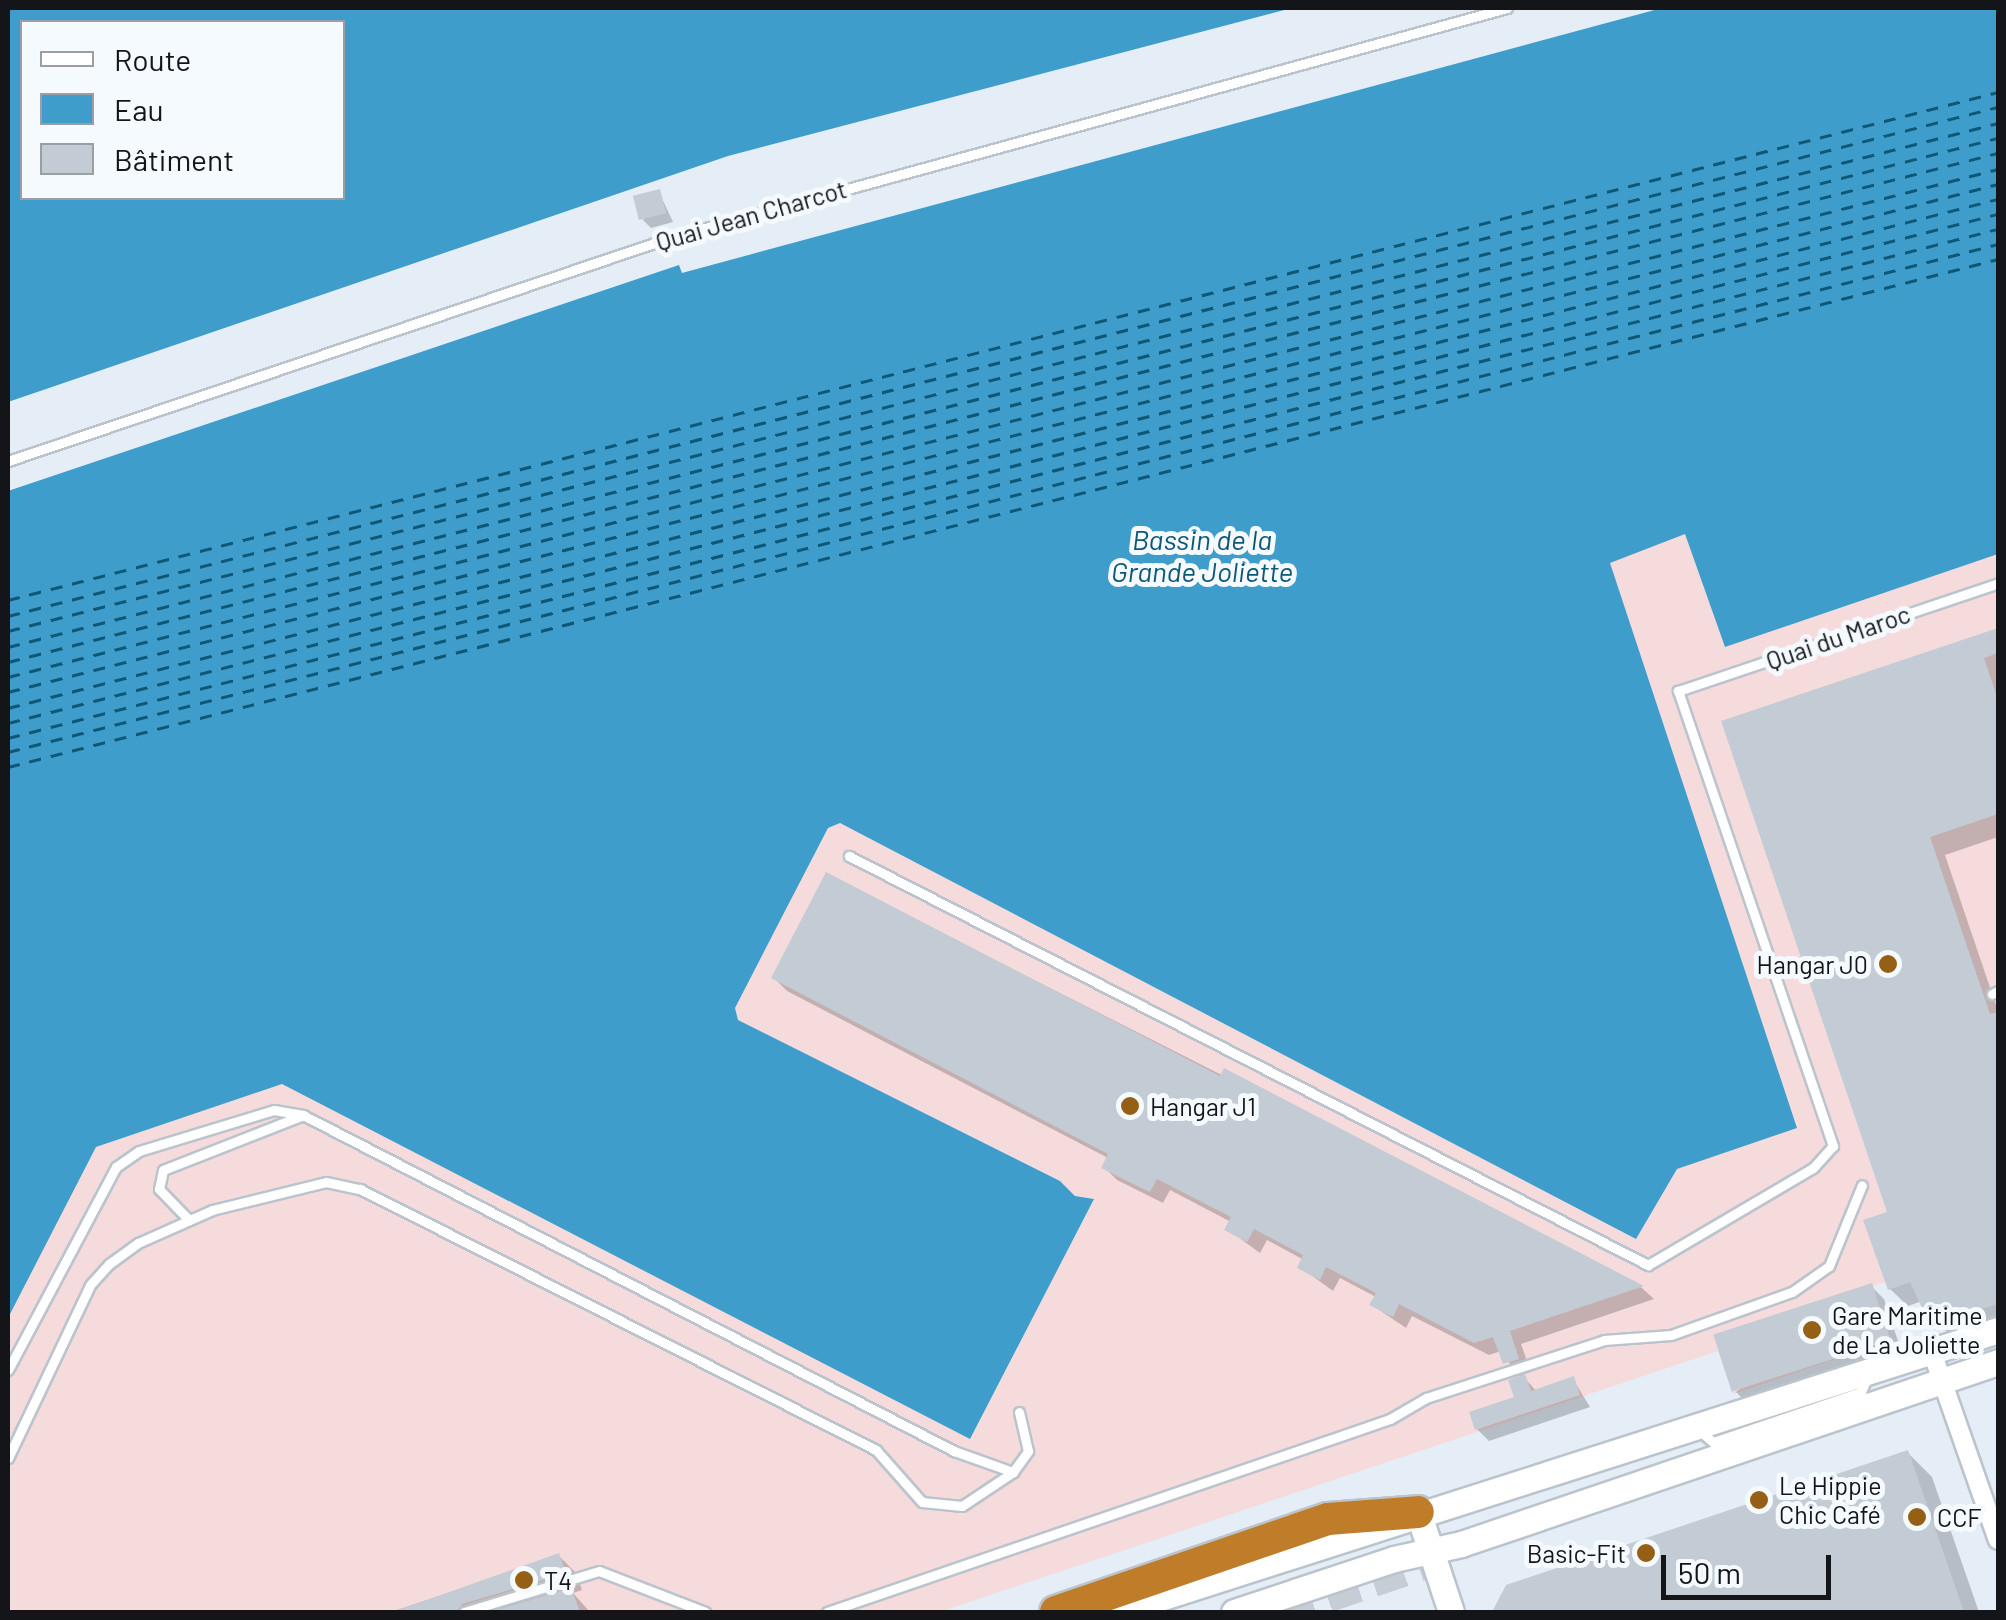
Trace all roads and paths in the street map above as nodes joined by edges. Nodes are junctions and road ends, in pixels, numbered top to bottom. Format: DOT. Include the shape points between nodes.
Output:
graph roads {
  1 [pos="1507,8"];
  2 [pos="8,461"];
  3 [pos="1998,584"];
  4 [pos="849,856"];
  5 [pos="303,1114"];
  6 [pos="1862,1185"];
  7 [pos="189,1220"];
  8 [pos="1998,1330"];
  9 [pos="1932,1352"];
  10 [pos="1998,1362"];
  11 [pos="8,1370"];
  12 [pos="1942,1380"];
  13 [pos="1019,1412"];
  14 [pos="8,1458"];
  15 [pos="1013,1472"];
  16 [pos="1418,1512"];
  17 [pos="1998,1540"];
  18 [pos="1433,1552"];
  19 [pos="464,1612"];
  20 [pos="705,1612"];
  21 [pos="827,1612"];
  22 [pos="1056,1612"];
  23 [pos="1116,1612"];
  24 [pos="1234,1612"];
  25 [pos="1452,1612"];
  1 -- 2 [label="lane, Quai Jean Charcot" via="668,238"];
  3 -- 4 [label="lane, Quai du Maroc" via="1678,692 1833,1146 1813,1168 1648,1265"];
  5 -- 7 [label="lane" via="163,1170 158,1189"];
  5 -- 11 [label="lane" via="274,1110 139,1151 116,1167"];
  5 -- 15 [label="lane" via="795,1374 954,1451"];
  6 -- 21 [label="lane" via="1829,1266 1792,1292 1671,1335 1604,1340 1426,1398 1390,1420"];
  7 -- 14 [label="lane" via="138,1243 90,1284"];
  7 -- 15 [label="lane" via="298,1184 360,1189 876,1450 922,1502 962,1506"];
  8 -- 9 [label="street"];
  9 -- 12 [label="street"];
  9 -- 16 [label="street"];
  10 -- 12 [label="street"];
  12 -- 17 [label="street"];
  12 -- 18 [label="street"];
  13 -- 15 [label="lane" via="1028,1451"];
  16 -- 18 [label="street"];
  16 -- 22 [label="highway" via="1328,1519"];
  16 -- 23 [label="street"];
  18 -- 24 [label="street"];
  18 -- 25 [label="street"];
  19 -- 20 [label="lane" via="599,1571"];
}
